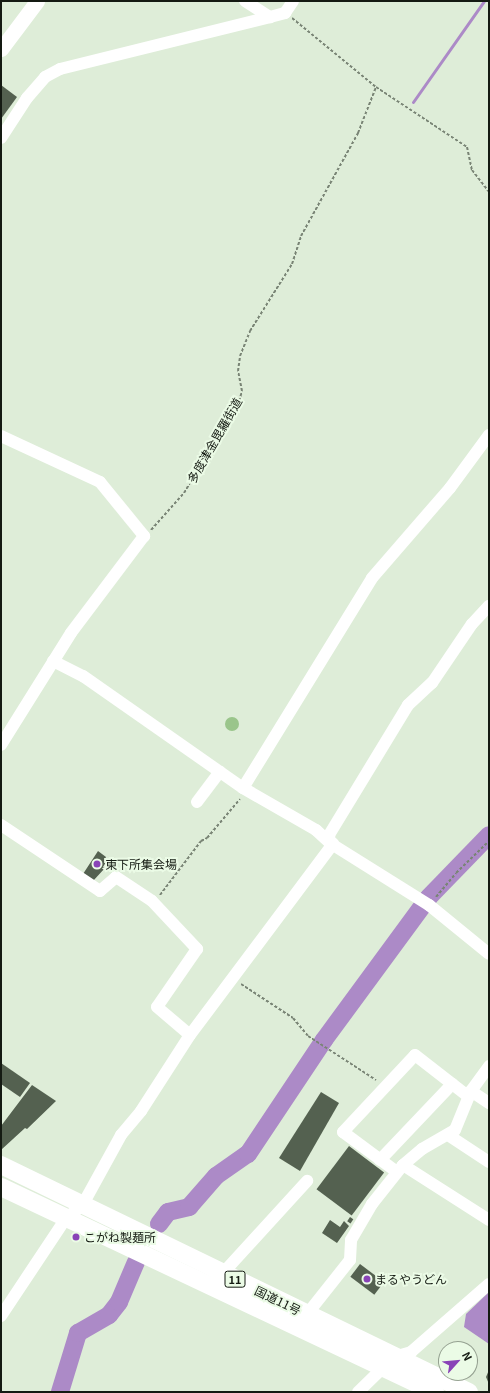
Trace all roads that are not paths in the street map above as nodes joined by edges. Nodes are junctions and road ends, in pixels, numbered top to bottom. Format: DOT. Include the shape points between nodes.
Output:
graph roads {
  1 [pos="37,1"];
  2 [pos="245,1"];
  3 [pos="293,1"];
  4 [pos="270,17"];
  5 [pos="1,49"];
  6 [pos="1,138"];
  7 [pos="489,435"];
  8 [pos="1,436"];
  9 [pos="489,606"];
  10 [pos="54,661"];
  11 [pos="1,745"];
  12 [pos="220,772"];
  13 [pos="245,789"];
  14 [pos="197,802"];
  15 [pos="1,825"];
  16 [pos="331,845"];
  17 [pos="489,954"];
  18 [pos="190,1036"];
  19 [pos="489,1066"];
  20 [pos="452,1084"];
  21 [pos="470,1094"];
  22 [pos="489,1103"];
  23 [pos="448,1136"];
  24 [pos="380,1160"];
  25 [pos="489,1162"];
  26 [pos="1,1165"];
  27 [pos="400,1169"];
  28 [pos="307,1181"];
  29 [pos="1,1187"];
  30 [pos="82,1206"];
  31 [pos="66,1218"];
  32 [pos="489,1220"];
  33 [pos="223,1273"];
  34 [pos="489,1284"];
  35 [pos="1,1316"];
  36 [pos="303,1320"];
  37 [pos="388,1363"];
  38 [pos="358,1392"];
  39 [pos="435,1392"];
  40 [pos="469,1392"];
  1 -- 5 [label="main road"];
  2 -- 4 [label="street"];
  3 -- 4 [label="street" via="285,13"];
  4 -- 6 [label="street" via="60,69 45,77 27,98"];
  7 -- 13 [label="street" via="450,488 372,578"];
  8 -- 10 [label="street" via="100,482 144,536 77,629 71,633"];
  9 -- 16 [label="street" via="472,624 432,683 408,705 329,835"];
  10 -- 11 [label="street"];
  10 -- 12 [label="street" via="83,676"];
  12 -- 13 [label="street"];
  12 -- 14 [label="street"];
  13 -- 16 [label="street" via="316,830"];
  15 -- 18 [label="street" via="100,891 116,877 154,903 196,949 157,1007"];
  16 -- 17 [label="street" via="427,904"];
  16 -- 18 [label="street"];
  18 -- 30 [label="street" via="141,1111 121,1135"];
  19 -- 21 [label="street"];
  20 -- 21 [label="street"];
  20 -- 24 [label="street"];
  20 -- 24 [label="street" via="415,1055 343,1132"];
  21 -- 22 [label="street"];
  21 -- 23 [label="street" via="455,1130"];
  23 -- 25 [label="street"];
  23 -- 27 [label="street" via="422,1149"];
  24 -- 27 [label="street"];
  26 -- 30 [label="highway, 国道11号 / 11"];
  27 -- 32 [label="street"];
  27 -- 36 [label="street" via="372,1204 351,1240 350,1260"];
  28 -- 33 [label="street"];
  29 -- 31 [label="highway, 国道11号 / 11"];
  30 -- 31 [label="street"];
  30 -- 33 [label="highway, 国道11号 / 11"];
  31 -- 35 [label="street"];
  31 -- 36 [label="highway, 国道11号 / 11"];
  33 -- 36 [label="highway, 国道11号 / 11"];
  34 -- 37 [label="street" via="411,1352"];
  36 -- 37 [label="highway, 国道11号 / 11"];
  37 -- 38 [label="street"];
  37 -- 39 [label="highway, 国道11号 / 11"];
  37 -- 40 [label="highway, 国道11号 / 11"];
}
